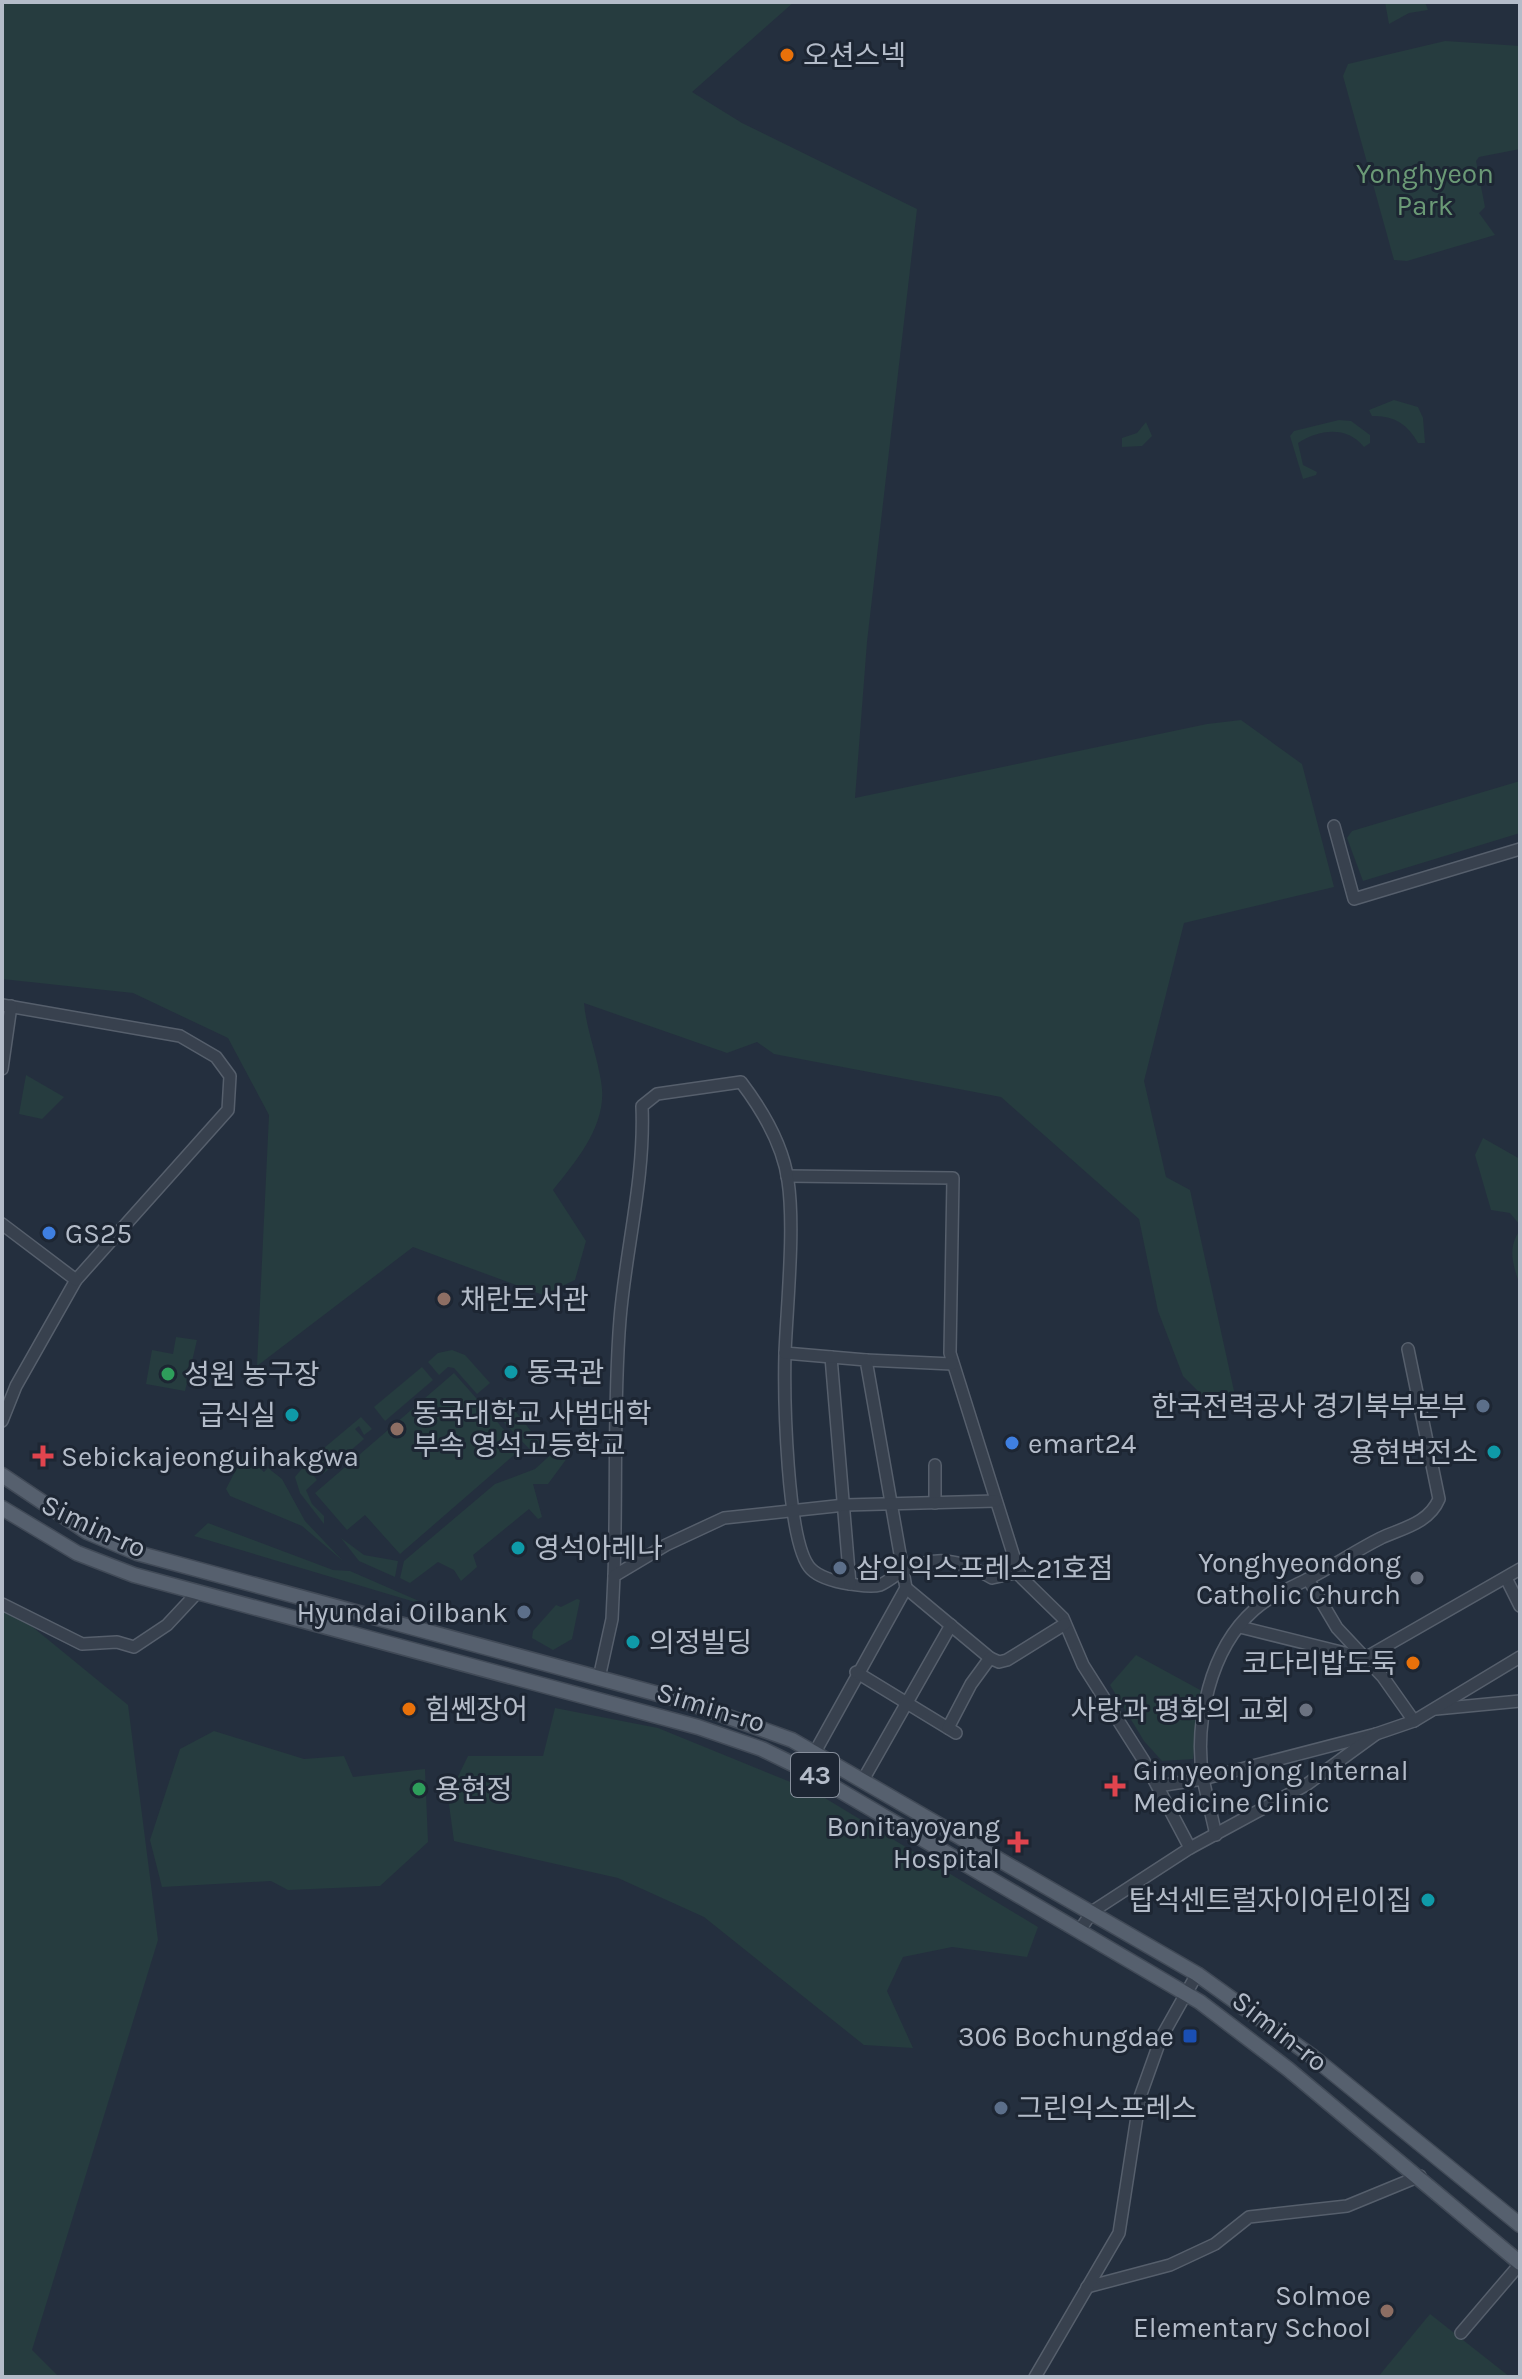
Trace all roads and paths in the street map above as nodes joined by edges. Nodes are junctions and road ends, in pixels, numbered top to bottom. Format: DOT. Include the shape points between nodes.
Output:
graph roads {
  1 [pos="1334,826"];
  2 [pos="1520,849"];
  3 [pos="6,1005"];
  4 [pos="2,1069"];
  5 [pos="787,1176"];
  6 [pos="2,1224"];
  7 [pos="76,1280"];
  8 [pos="1408,1349"];
  9 [pos="785,1353"];
  10 [pos="831,1357"];
  11 [pos="866,1360"];
  12 [pos="952,1364"];
  13 [pos="2,1421"];
  14 [pos="935,1465"];
  15 [pos="2,1475"];
  16 [pos="996,1501"];
  17 [pos="935,1503"];
  18 [pos="892,1504"];
  19 [pos="845,1505"];
  20 [pos="2,1508"];
  21 [pos="794,1509"];
  22 [pos="1520,1569"];
  23 [pos="902,1572"];
  24 [pos="1019,1572"];
  25 [pos="614,1576"];
  26 [pos="1506,1578"];
  27 [pos="1308,1579"];
  28 [pos="850,1584"];
  29 [pos="906,1588"];
  30 [pos="196,1594"];
  31 [pos="2,1604"];
  32 [pos="1520,1606"];
  33 [pos="1065,1624"];
  34 [pos="951,1625"];
  35 [pos="1240,1627"];
  36 [pos="1520,1657"];
  37 [pos="990,1658"];
  38 [pos="1365,1658"];
  39 [pos="856,1672"];
  40 [pos="599,1678"];
  41 [pos="1520,1701"];
  42 [pos="907,1703"];
  43 [pos="1435,1709"];
  44 [pos="1414,1721"];
  45 [pos="1376,1734"];
  46 [pos="814,1751"];
  47 [pos="805,1770"];
  48 [pos="1203,1779"];
  49 [pos="863,1780"];
  50 [pos="1158,1786"];
  51 [pos="1216,1835"];
  52 [pos="1190,1848"];
  53 [pos="1093,1911"];
  54 [pos="1079,1931"];
  55 [pos="1197,1974"];
  56 [pos="1186,1994"];
  57 [pos="1420,2176"];
  58 [pos="1520,2225"];
  59 [pos="1520,2264"];
  60 [pos="1087,2287"];
  61 [pos="1461,2333"];
  62 [pos="1035,2377"];
  1 -- 2 [label="street" via="1354,899"];
  3 -- 4 [label="street"];
  3 -- 7 [label="street" via="180,1036 216,1057 230,1076 228,1110"];
  5 -- 9 [label="street"];
  5 -- 12 [label="street" via="953,1178"];
  5 -- 25 [label="street" via="761,1107 741,1082 657,1094 642,1106 636,1215 627,1246 620,1324"];
  6 -- 7 [label="street"];
  7 -- 13 [label="street"];
  8 -- 27 [label="street" via="1439,1499 1435,1510"];
  9 -- 10 [label="street"];
  9 -- 21 [label="street"];
  10 -- 11 [label="street"];
  10 -- 19 [label="street"];
  11 -- 12 [label="street"];
  11 -- 18 [label="street"];
  12 -- 16 [label="street"];
  14 -- 17 [label="street"];
  15 -- 40 [label="main road, Simin-ro / 43" via="87,1532 137,1553"];
  16 -- 17 [label="street"];
  16 -- 24 [label="street"];
  17 -- 18 [label="street"];
  18 -- 19 [label="street"];
  18 -- 23 [label="street"];
  19 -- 21 [label="street"];
  19 -- 28 [label="street"];
  20 -- 30 [label="main road, Simin-ro / 43" via="77,1553"];
  21 -- 25 [label="street" via="724,1518"];
  21 -- 28 [label="street" via="810,1568"];
  22 -- 26 [label="street"];
  23 -- 24 [label="street" via="939,1558 992,1578"];
  23 -- 28 [label="street" via="880,1585"];
  23 -- 29 [label="street"];
  24 -- 33 [label="street"];
  25 -- 40 [label="street" via="612,1619"];
  26 -- 32 [label="street"];
  26 -- 38 [label="street"];
  27 -- 35 [label="street" via="1266,1600"];
  27 -- 38 [label="street" via="1337,1628"];
  29 -- 34 [label="street"];
  29 -- 39 [label="street"];
  30 -- 31 [label="street" via="167,1625 134,1647 117,1642 82,1644"];
  30 -- 47 [label="main road, Simin-ro / 43" via="710,1731"];
  33 -- 37 [label="street" via="1007,1660"];
  33 -- 50 [label="street" via="1094,1685"];
  34 -- 37 [label="street"];
  34 -- 42 [label="street"];
  35 -- 38 [label="street"];
  35 -- 48 [label="street" via="1216,1668 1204,1704 1198,1743"];
  36 -- 43 [label="street"];
  37 -- 42 [label="street" via="971,1684 952,1731"];
  38 -- 44 [label="street"];
  39 -- 42 [label="street"];
  39 -- 46 [label="street"];
  40 -- 46 [label="main road, Simin-ro / 43" via="721,1712"];
  41 -- 43 [label="street"];
  42 -- 49 [label="street"];
  43 -- 44 [label="street"];
  44 -- 45 [label="street"];
  45 -- 48 [label="street"];
  45 -- 51 [label="street" via="1306,1785"];
  46 -- 47 [label="street"];
  46 -- 49 [label="main road, Simin-ro / 43"];
  47 -- 54 [label="main road, Simin-ro / 43"];
  48 -- 50 [label="street"];
  48 -- 51 [label="street"];
  49 -- 53 [label="main road, Simin-ro / 43"];
  50 -- 52 [label="street"];
  51 -- 52 [label="street"];
  52 -- 53 [label="street"];
  53 -- 54 [label="street"];
  53 -- 55 [label="main road, Simin-ro / 43"];
  54 -- 56 [label="main road, Simin-ro / 43"];
  55 -- 56 [label="street"];
  55 -- 58 [label="main road, Simin-ro / 43" via="1313,2057"];
  56 -- 57 [label="main road, Simin-ro / 43"];
  56 -- 60 [label="street" via="1161,2038 1140,2097 1119,2233"];
  57 -- 59 [label="main road, Simin-ro / 43"];
  57 -- 60 [label="street" via="1347,2206 1249,2217 1215,2244 1170,2265"];
  59 -- 61 [label="street"];
  60 -- 62 [label="street"];
}
